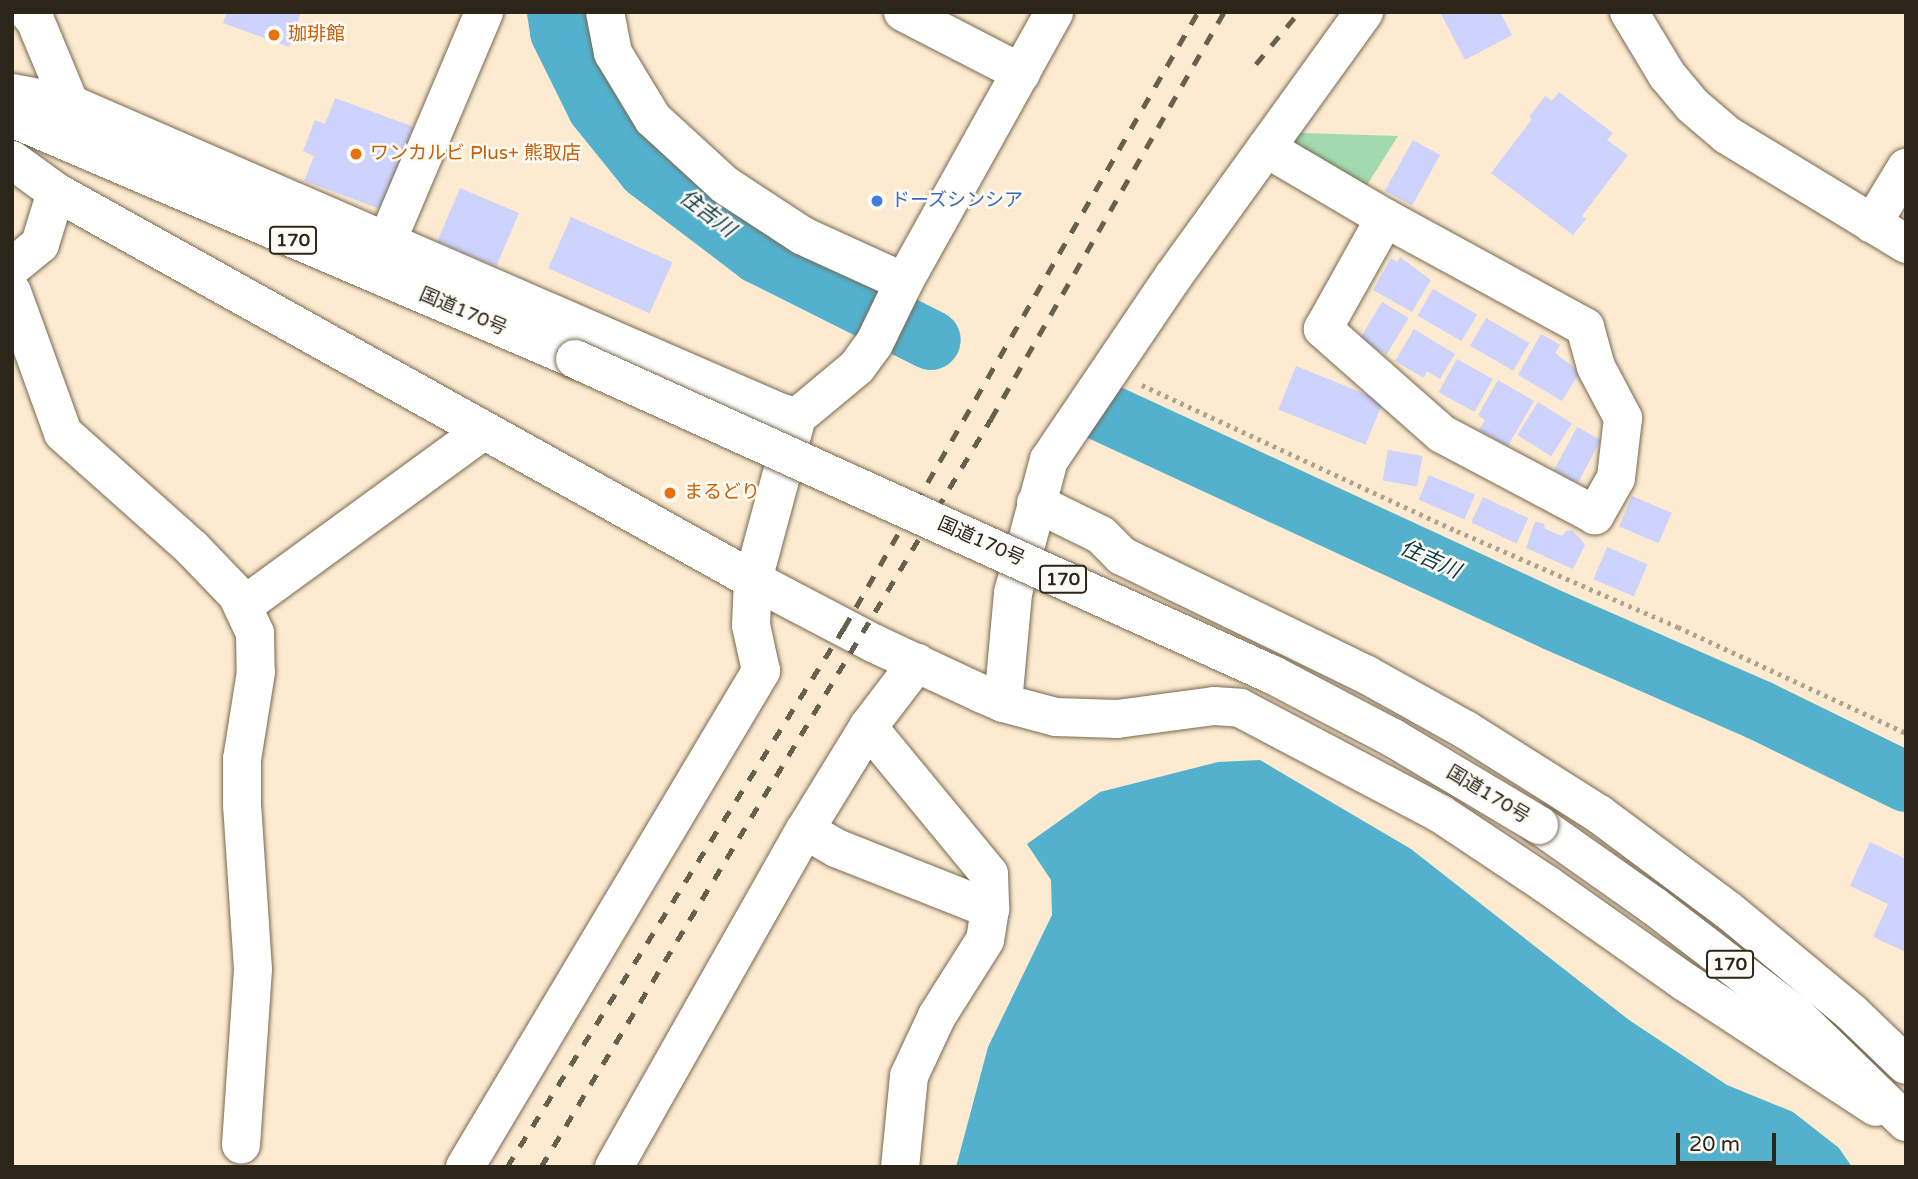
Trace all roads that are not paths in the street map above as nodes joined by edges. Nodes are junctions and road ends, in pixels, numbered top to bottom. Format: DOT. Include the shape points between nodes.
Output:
graph roads {
  1 [pos="28,12"];
  2 [pos="484,12"];
  3 [pos="605,12"];
  4 [pos="903,12"];
  5 [pos="1054,12"];
  6 [pos="1364,12"];
  7 [pos="1629,12"];
  8 [pos="1653,12"];
  9 [pos="1656,55"];
  10 [pos="1021,73"];
  11 [pos="12,93"];
  12 [pos="70,104"];
  13 [pos="12,118"];
  14 [pos="1266,148"];
  15 [pos="12,160"];
  16 [pos="1906,168"];
  17 [pos="56,192"];
  18 [pos="1385,218"];
  19 [pos="1872,224"];
  20 [pos="387,241"];
  21 [pos="1906,244"];
  22 [pos="12,267"];
  23 [pos="904,282"];
  24 [pos="12,292"];
  25 [pos="797,417"];
  26 [pos="483,431"];
  27 [pos="1036,503"];
  28 [pos="753,580"];
  29 [pos="243,606"];
  30 [pos="917,663"];
  31 [pos="1003,703"];
  32 [pos="868,727"];
  33 [pos="805,830"];
  34 [pos="990,909"];
  35 [pos="1906,1065"];
  36 [pos="1906,1124"];
  37 [pos="241,1144"];
  38 [pos="465,1167"];
  39 [pos="614,1167"];
  40 [pos="901,1167"];
  1 -- 12 [label="main road"];
  2 -- 20 [label="main road"];
  3 -- 23 [label="main road" via="614,53 653,119 725,185 803,236"];
  4 -- 10 [label="main road"];
  5 -- 10 [label="main road"];
  6 -- 14 [label="main road"];
  7 -- 9 [label="main road"];
  8 -- 9 [label="main road"];
  9 -- 19 [label="main road" via="1692,105 1742,147"];
  10 -- 23 [label="main road"];
  11 -- 12 [label="main road"];
  12 -- 20 [label="main road"];
  13 -- 36 [label="main road, 国道170号 / 170, bridge" via="575,359 1273,675 1394,738 1539,825 1654,906 1795,1014"];
  14 -- 18 [label="main road"];
  14 -- 27 [label="main road" via="1110,366 1049,460"];
  15 -- 17 [label="main road"];
  16 -- 19 [label="main road"];
  17 -- 22 [label="main road" via="40,244"];
  17 -- 26 [label="main road"];
  18 -- 18 [label="main road" via="1585,327 1596,367 1623,418 1616,478 1595,515 1442,434 1323,329"];
  19 -- 21 [label="main road"];
  20 -- 25 [label="main road"];
  23 -- 25 [label="main road" via="874,344 857,367"];
  24 -- 29 [label="main road" via="64,433 192,548"];
  25 -- 28 [label="main road"];
  26 -- 28 [label="main road"];
  26 -- 29 [label="main road"];
  27 -- 31 [label="main road" via="1013,593"];
  27 -- 35 [label="main road" via="1101,535 1122,556 1367,675 1466,730 1599,814 1728,910 1851,1012"];
  28 -- 30 [label="main road"];
  28 -- 38 [label="main road" via="751,625 761,671"];
  29 -- 37 [label="main road" via="256,633 256,672 242,759 253,969"];
  30 -- 31 [label="main road"];
  30 -- 32 [label="main road"];
  31 -- 36 [label="main road" via="1056,717 1117,719 1214,706 1240,708 1441,814 1685,982"];
  32 -- 33 [label="main road"];
  32 -- 34 [label="main road" via="989,874"];
  33 -- 34 [label="main road" via="836,848"];
  33 -- 39 [label="main road"];
  34 -- 40 [label="main road" via="985,940 937,1016 909,1076"];
}
